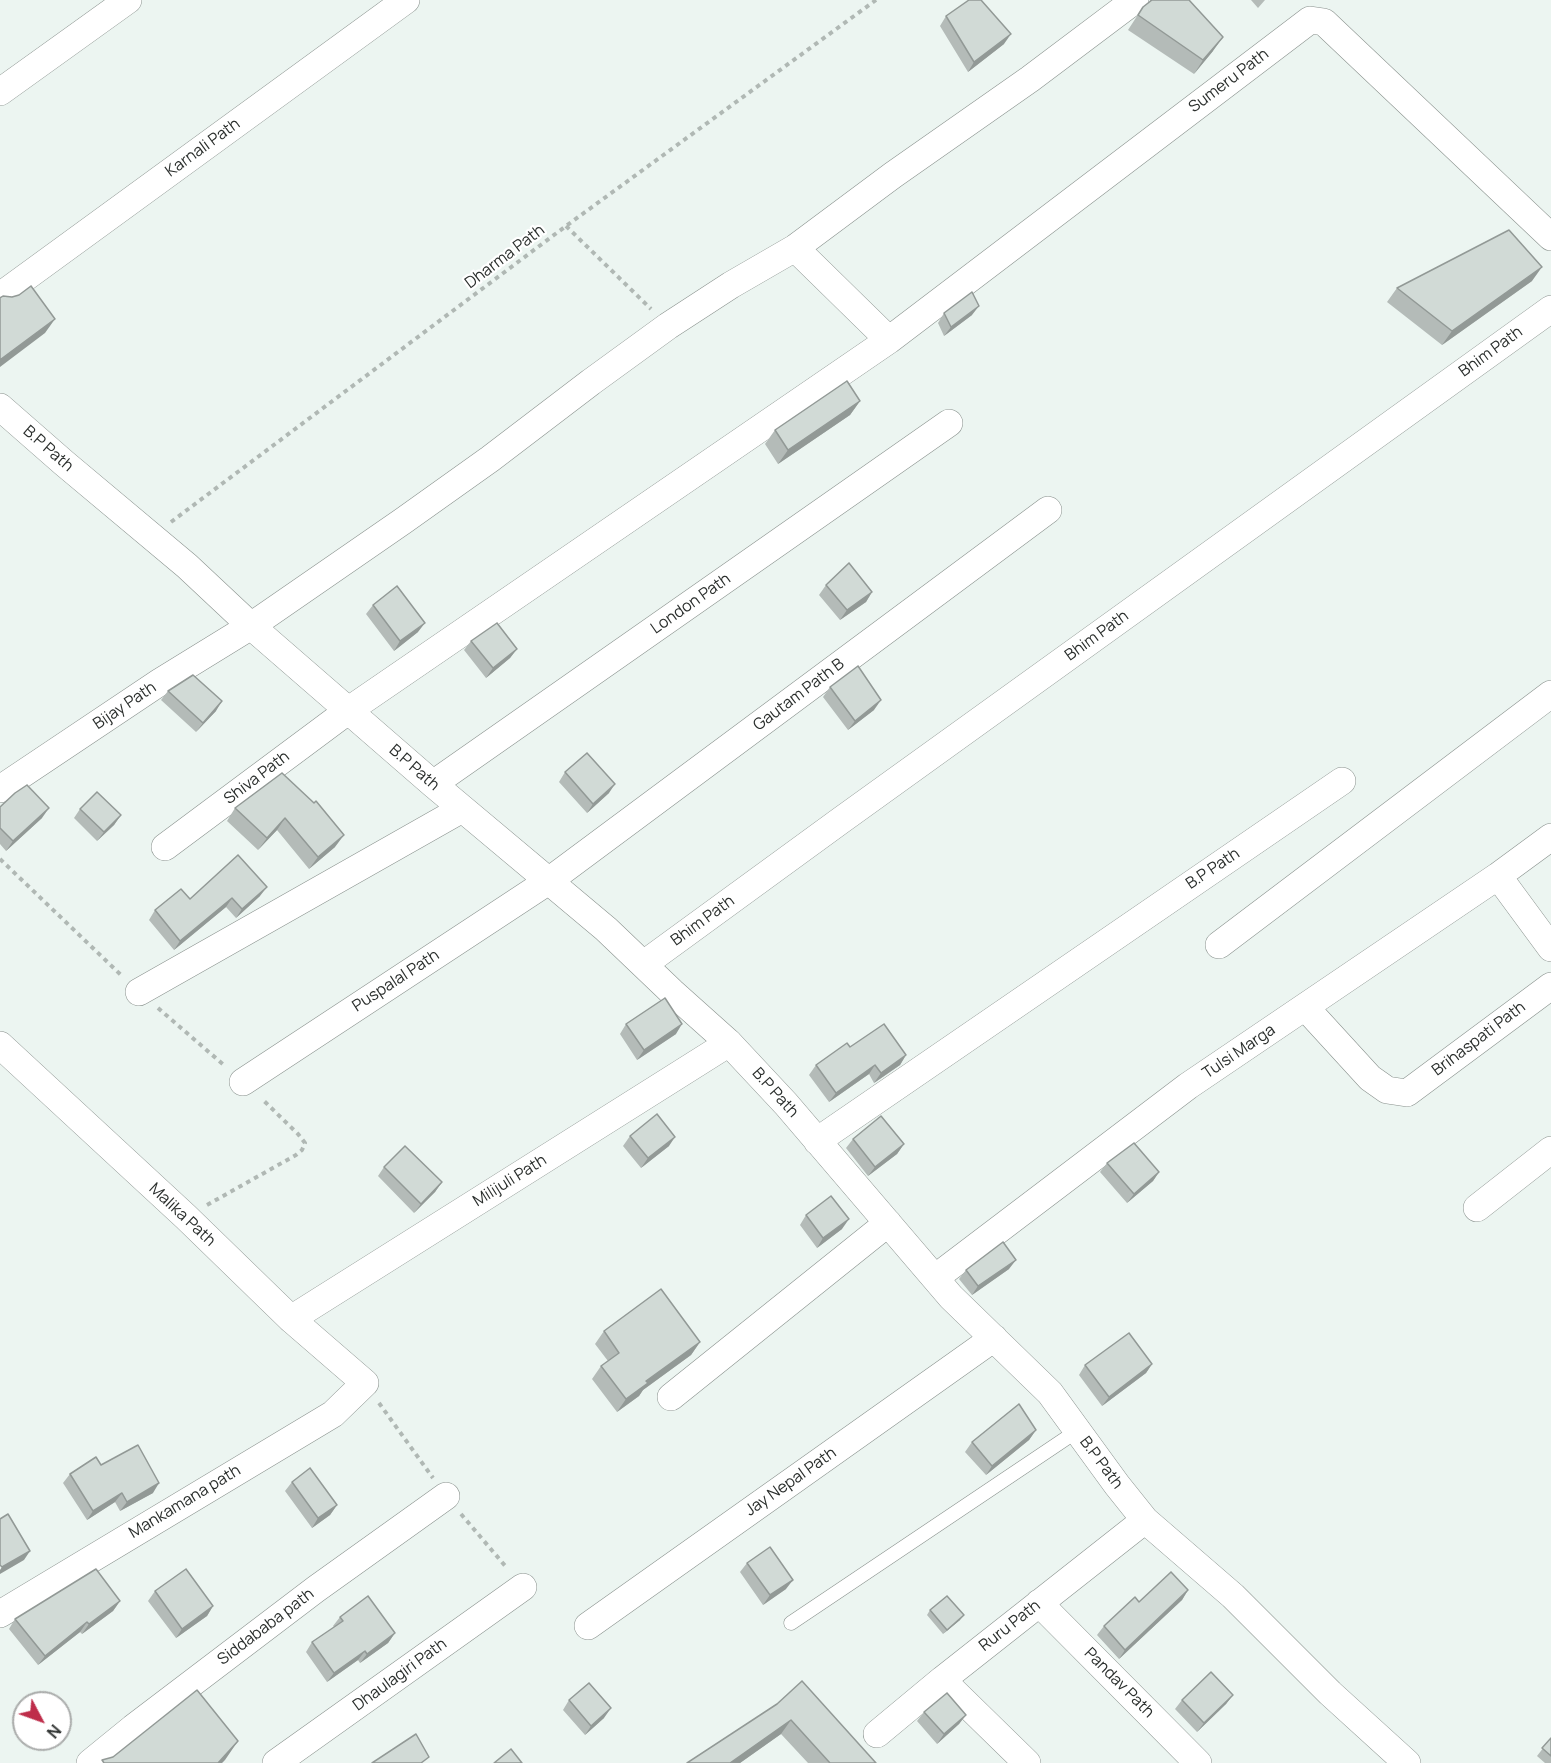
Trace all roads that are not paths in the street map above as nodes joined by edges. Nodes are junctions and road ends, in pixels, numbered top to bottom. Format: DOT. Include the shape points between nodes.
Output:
graph roads {
  1 [pos="128,0"];
  2 [pos="406,0"];
  3 [pos="1135,0"];
  4 [pos="0,92"];
  5 [pos="1551,237"];
  6 [pos="795,248"];
  7 [pos="0,296"];
  8 [pos="1551,309"];
  9 [pos="889,340"];
  10 [pos="0,407"];
  11 [pos="948,423"];
  12 [pos="1048,510"];
  13 [pos="252,626"];
  14 [pos="1551,694"];
  15 [pos="349,710"];
  16 [pos="1342,781"];
  17 [pos="433,784"];
  18 [pos="0,789"];
  19 [pos="462,808"];
  20 [pos="1551,837"];
  21 [pos="165,847"];
  22 [pos="1498,876"];
  23 [pos="550,880"];
  24 [pos="1220,945"];
  25 [pos="1551,948"];
  26 [pos="644,964"];
  27 [pos="1551,986"];
  28 [pos="139,992"];
  29 [pos="1305,1007"];
  30 [pos="729,1043"];
  31 [pos="0,1045"];
  32 [pos="243,1082"];
  33 [pos="817,1141"];
  34 [pos="1551,1150"];
  35 [pos="1477,1208"];
  36 [pos="888,1223"];
  37 [pos="935,1278"];
  38 [pos="291,1319"];
  39 [pos="994,1338"];
  40 [pos="365,1383"];
  41 [pos="671,1397"];
  42 [pos="1077,1431"];
  43 [pos="446,1496"];
  44 [pos="1145,1520"];
  45 [pos="523,1587"];
  46 [pos="1039,1603"];
  47 [pos="0,1614"];
  48 [pos="791,1623"];
  49 [pos="588,1626"];
  50 [pos="942,1680"];
  51 [pos="877,1734"];
  52 [pos="90,1763"];
  53 [pos="276,1763"];
  54 [pos="1026,1763"];
  55 [pos="1198,1763"];
  56 [pos="1407,1763"];
  1 -- 4 [label="street"];
  2 -- 7 [label="street, Karnali Path"];
  3 -- 6 [label="street, Bijay Path"];
  5 -- 9 [label="street, Sumeru Path" via="1323,22 1310,20"];
  6 -- 9 [label="street"];
  6 -- 13 [label="street, Bijay Path" via="668,326 490,459"];
  8 -- 26 [label="street, Bhim Path"];
  9 -- 15 [label="street, Sumeru Path"];
  10 -- 13 [label="street, B.P Path"];
  11 -- 17 [label="street, London Path"];
  12 -- 23 [label="street, Gautam Path B"];
  13 -- 15 [label="street, B.P Path"];
  13 -- 18 [label="street, Bijay Path"];
  14 -- 24 [label="street"];
  15 -- 17 [label="street, B.P Path"];
  15 -- 21 [label="street, Shiva Path"];
  16 -- 33 [label="street, B.P Path"];
  17 -- 19 [label="street, B.P Path"];
  19 -- 23 [label="street, B.P Path"];
  19 -- 28 [label="street"];
  20 -- 22 [label="street, Tulsi Marga"];
  22 -- 25 [label="street"];
  22 -- 29 [label="street, Tulsi Marga"];
  23 -- 26 [label="street, B.P Path"];
  23 -- 32 [label="street, Puspalal Path"];
  26 -- 30 [label="street, B.P Path"];
  27 -- 29 [label="street, Brihaspati Path" via="1407,1093 1387,1090 1370,1078"];
  29 -- 37 [label="street, Tulsi Marga" via="1188,1086"];
  30 -- 33 [label="street, B.P Path"];
  30 -- 38 [label="street, Milijuli Path"];
  31 -- 38 [label="street, Malika Path"];
  33 -- 36 [label="street, B.P Path"];
  34 -- 35 [label="street"];
  36 -- 37 [label="street, B.P Path"];
  36 -- 41 [label="street"];
  37 -- 39 [label="street, B.P Path"];
  38 -- 40 [label="street, Malika Path"];
  39 -- 42 [label="street, B.P Path" via="1050,1393"];
  39 -- 49 [label="street, Jay Nepal Path"];
  40 -- 47 [label="street, Mankamana path" via="333,1413"];
  42 -- 44 [label="street, B.P Path"];
  42 -- 48 [label="lane"];
  43 -- 52 [label="street, Siddababa path" via="316,1589"];
  44 -- 46 [label="street, Ruru Path"];
  44 -- 56 [label="street, B.P Path" via="1233,1596"];
  45 -- 53 [label="street, Dhaulagiri Path"];
  46 -- 50 [label="street, Ruru Path"];
  46 -- 55 [label="street, Pandav Path"];
  50 -- 51 [label="street, Ruru Path"];
  50 -- 54 [label="street"];
}
